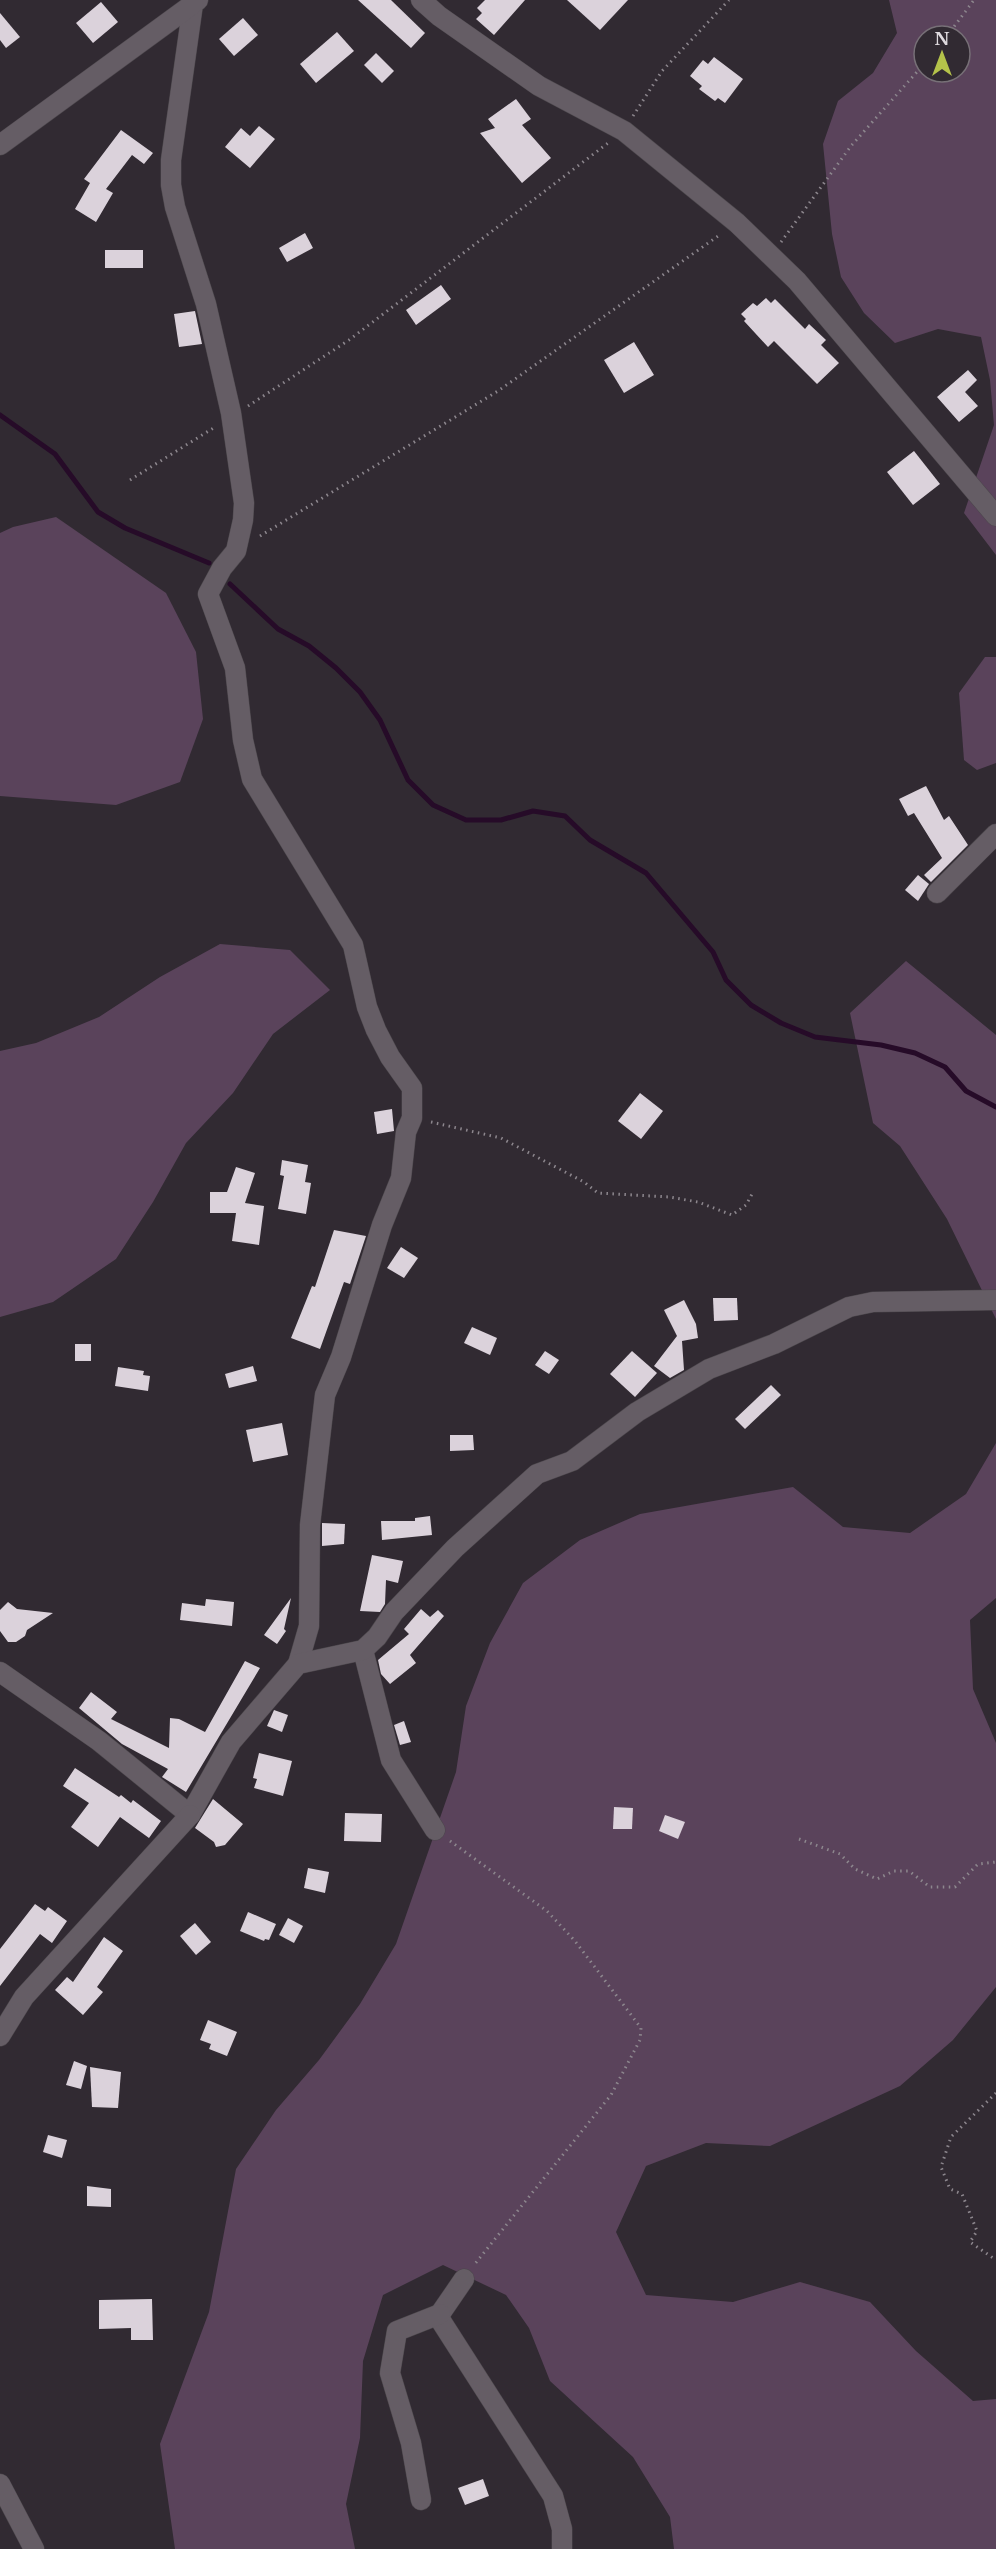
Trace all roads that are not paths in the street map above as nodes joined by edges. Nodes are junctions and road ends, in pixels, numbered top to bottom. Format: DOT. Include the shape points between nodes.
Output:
graph roads {
  1 [pos="421,0"];
  2 [pos="195,2"];
  3 [pos="0,145"];
  4 [pos="996,516"];
  5 [pos="996,834"];
  6 [pos="937,893"];
  7 [pos="996,1300"];
  8 [pos="363,1650"];
  9 [pos="298,1664"];
  10 [pos="0,1672"];
  11 [pos="190,1815"];
  12 [pos="435,1830"];
  13 [pos="0,2036"];
  14 [pos="464,2278"];
  15 [pos="440,2314"];
  16 [pos="0,2484"];
  17 [pos="421,2500"];
  18 [pos="34,2549"];
  19 [pos="562,2549"];
  1 -- 4 [label="street" via="538,86 624,131 737,223 797,281"];
  2 -- 3 [label="street"];
  2 -- 9 [label="street" via="171,160 171,185 206,304 231,413 244,503 236,550 208,594 235,668 243,741 252,779 353,945 376,1030 412,1088 412,1118 406,1132 401,1178 325,1395 310,1525 309,1626"];
  5 -- 6 [label="street"];
  7 -- 8 [label="street" via="873,1302 849,1307 774,1344 709,1369 637,1412 572,1461 537,1474 455,1548"];
  8 -- 9 [label="street"];
  8 -- 12 [label="street" via="391,1760"];
  9 -- 11 [label="street" via="231,1742"];
  10 -- 11 [label="street" via="99,1741"];
  11 -- 13 [label="street" via="24,1997"];
  14 -- 15 [label="street"];
  15 -- 17 [label="street" via="397,2331 390,2373 411,2443"];
  15 -- 19 [label="street" via="553,2496 562,2529"];
  16 -- 18 [label="street"];
}
